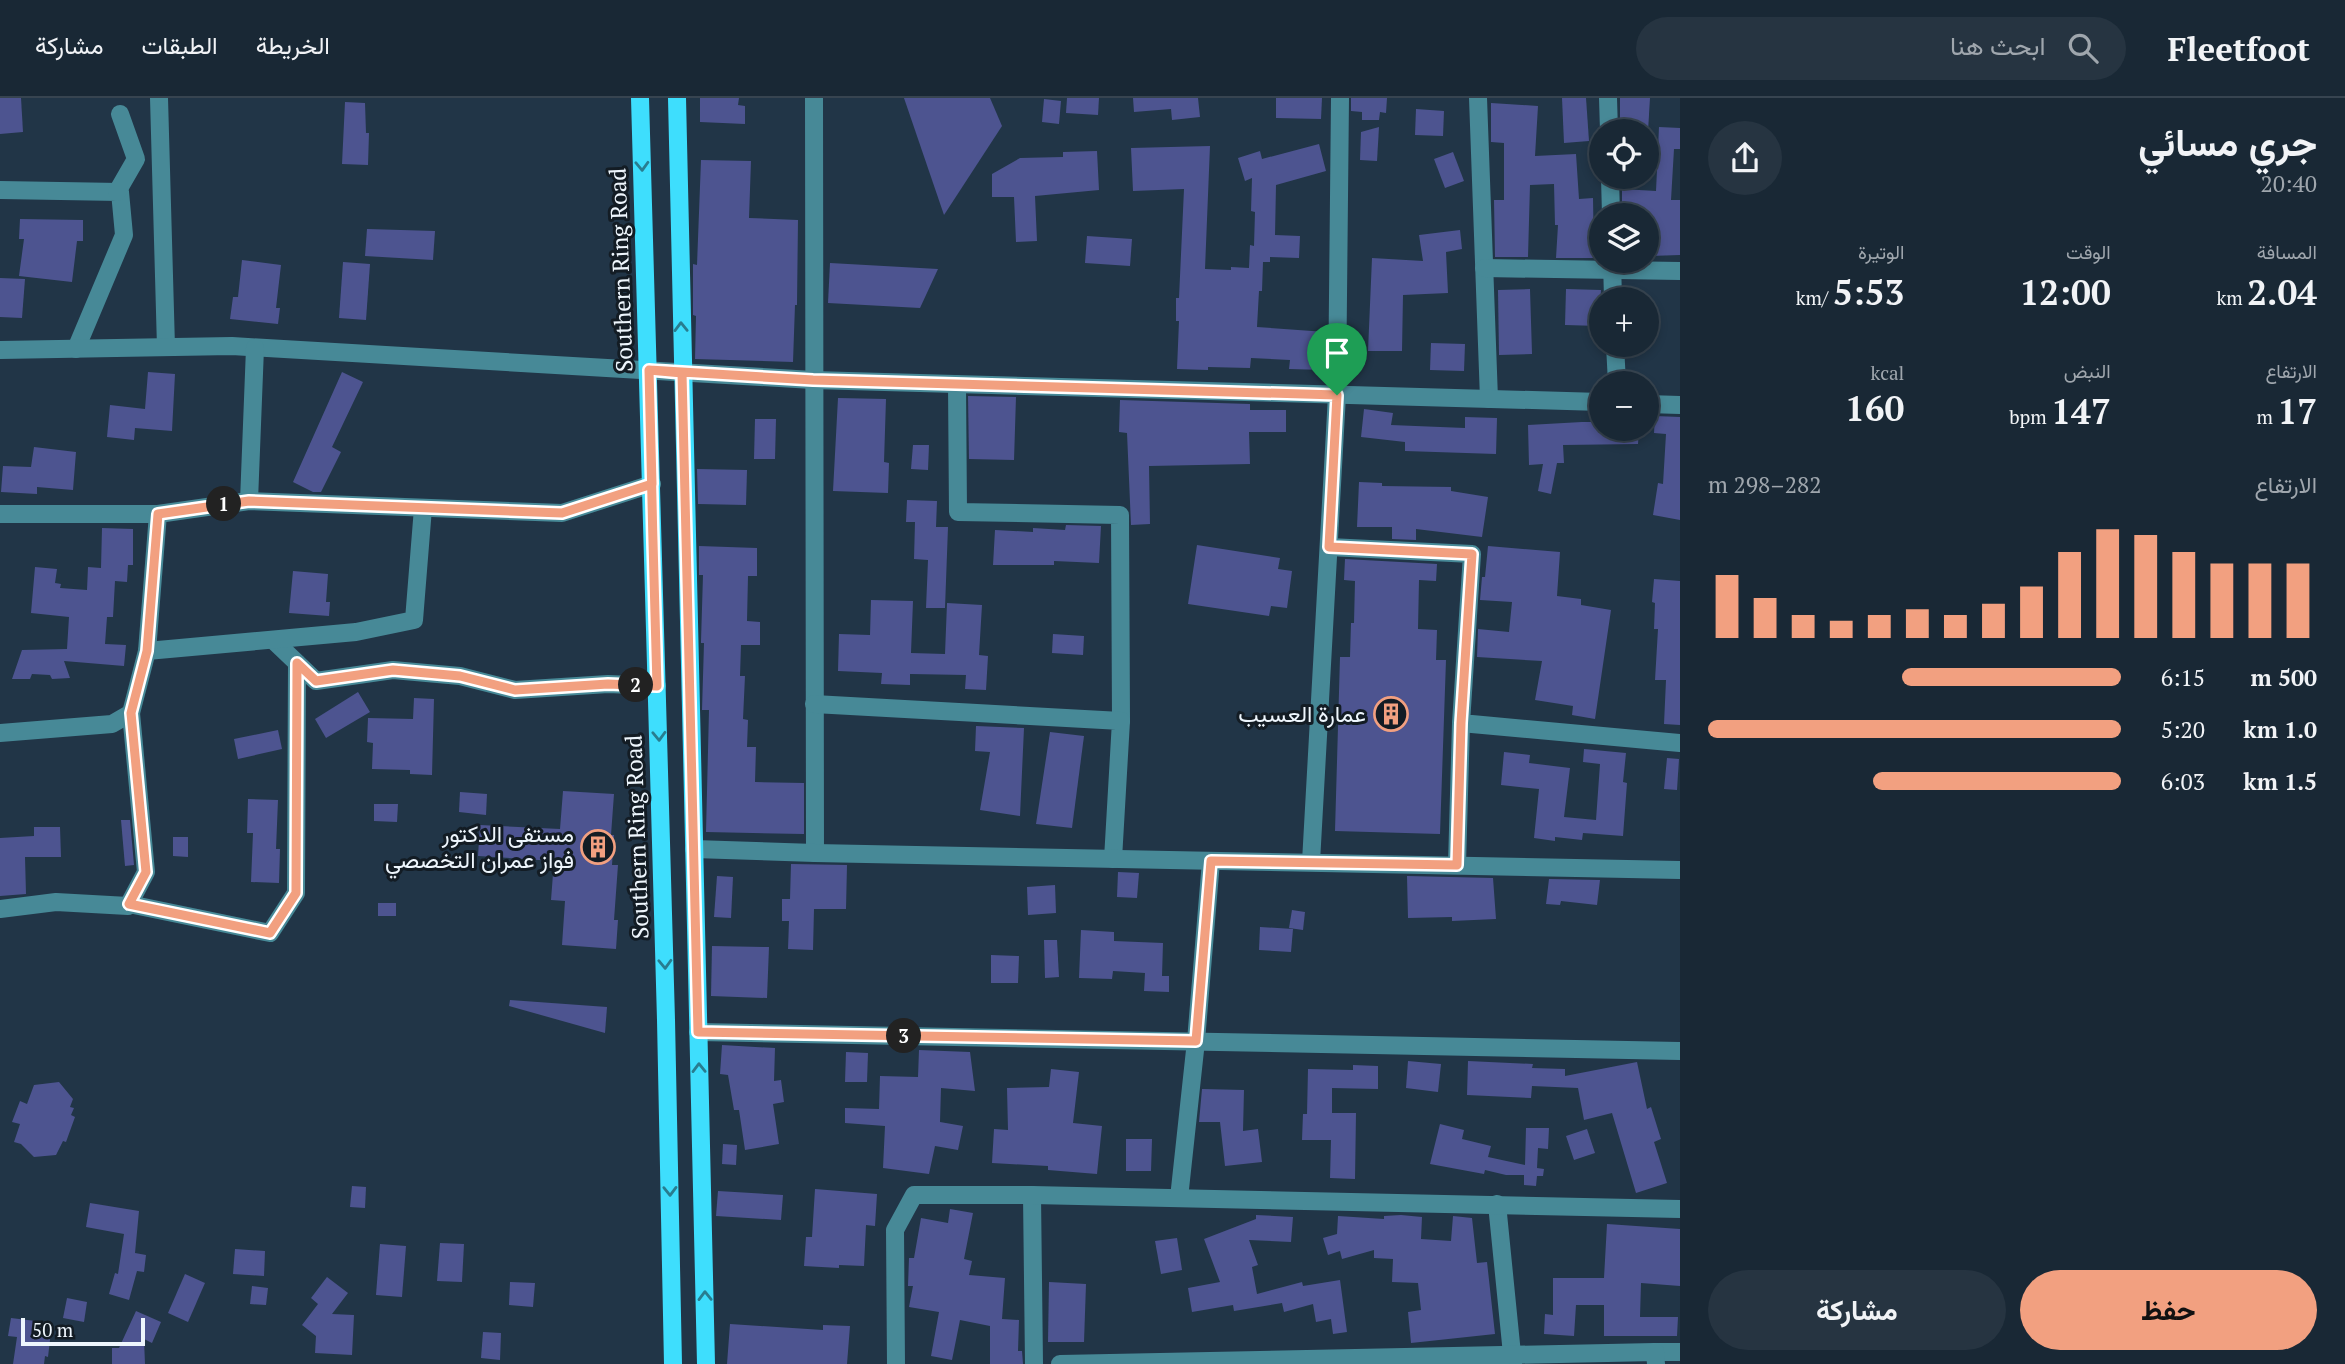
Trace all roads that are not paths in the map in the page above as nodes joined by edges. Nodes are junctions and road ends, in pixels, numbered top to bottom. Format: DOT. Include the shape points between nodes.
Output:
graph roads {
  1 [pos="159,98"];
  2 [pos="640,98"];
  3 [pos="677,98"];
  4 [pos="814,98"];
  5 [pos="1340,98"];
  6 [pos="1478,98"];
  7 [pos="1608,98"];
  8 [pos="120,114"];
  9 [pos="1609,119"];
  10 [pos="0,190"];
  11 [pos="117,192"];
  12 [pos="1589,266"];
  13 [pos="1485,268"];
  14 [pos="1659,269"];
  15 [pos="1680,271"];
  16 [pos="166,348"];
  17 [pos="255,348"];
  18 [pos="76,349"];
  19 [pos="0,350"];
  20 [pos="649,370"];
  21 [pos="682,373"];
  22 [pos="813,380"];
  23 [pos="957,384"];
  24 [pos="1337,395"];
  25 [pos="1489,399"];
  26 [pos="1589,402"];
  27 [pos="1659,404"];
  28 [pos="1680,405"];
  29 [pos="652,484"];
  30 [pos="249,501"];
  31 [pos="423,508"];
  32 [pos="0,514"];
  33 [pos="158,514"];
  34 [pos="1329,547"];
  35 [pos="273,640"];
  36 [pos="147,651"];
  37 [pos="297,663"];
  38 [pos="657,686"];
  39 [pos="814,704"];
  40 [pos="131,713"];
  41 [pos="1121,721"];
  42 [pos="1461,723"];
  43 [pos="0,733"];
  44 [pos="1680,743"];
  45 [pos="694,849"];
  46 [pos="815,853"];
  47 [pos="1113,859"];
  48 [pos="1211,861"];
  49 [pos="1311,862"];
  50 [pos="1457,865"];
  51 [pos="1680,870"];
  52 [pos="129,904"];
  53 [pos="0,909"];
  54 [pos="698,1032"];
  55 [pos="1196,1041"];
  56 [pos="1680,1051"];
  57 [pos="1032,1195"];
  58 [pos="1179,1198"];
  59 [pos="1497,1204"];
  60 [pos="1680,1209"];
  61 [pos="1680,1352"];
  62 [pos="1655,1358"];
  63 [pos="1512,1359"];
  64 [pos="1394,1361"];
  65 [pos="673,1364"];
  66 [pos="706,1364"];
  67 [pos="897,1364"];
  68 [pos="1034,1364"];
  69 [pos="1060,1364"];
  1 -- 16 [label="street"];
  2 -- 20 [label="main road, Southern Ring Road, one-way"];
  21 -- 3 [label="main road, one-way"];
  4 -- 22 [label="street"];
  5 -- 24 [label="street"];
  6 -- 13 [label="street"];
  7 -- 9 [label="street"];
  8 -- 11 [label="street" via="136,159"];
  10 -- 11 [label="street"];
  11 -- 18 [label="street" via="124,235"];
  12 -- 13 [label="street"];
  13 -- 25 [label="street"];
  14 -- 15 [label="street"];
  16 -- 17 [label="street"];
  16 -- 18 [label="street"];
  17 -- 20 [label="street"];
  17 -- 30 [label="street"];
  18 -- 19 [label="street"];
  20 -- 21 [label="street"];
  20 -- 29 [label="main road, Southern Ring Road"];
  21 -- 22 [label="street"];
  21 -- 45 [label="main road"];
  22 -- 23 [label="street"];
  22 -- 39 [label="street"];
  23 -- 24 [label="street"];
  23 -- 41 [label="street" via="958,512 1120,515"];
  24 -- 25 [label="street"];
  24 -- 34 [label="street"];
  25 -- 26 [label="street"];
  27 -- 28 [label="street"];
  29 -- 31 [label="street" via="562,513"];
  29 -- 38 [label="main road, Southern Ring Road"];
  30 -- 31 [label="street"];
  30 -- 33 [label="street"];
  31 -- 35 [label="street" via="414,620 356,632"];
  32 -- 33 [label="street"];
  33 -- 36 [label="street"];
  34 -- 42 [label="street" via="1472,554"];
  34 -- 49 [label="street"];
  35 -- 36 [label="street"];
  35 -- 37 [label="street"];
  36 -- 40 [label="street"];
  37 -- 38 [label="street" via="316,681 393,670 460,676 515,690"];
  37 -- 52 [label="street" via="296,893 270,933"];
  38 -- 65 [label="main road, Southern Ring Road, one-way"];
  39 -- 41 [label="street"];
  39 -- 46 [label="street"];
  40 -- 43 [label="street" via="112,724"];
  40 -- 52 [label="street" via="146,872"];
  41 -- 47 [label="street"];
  42 -- 44 [label="street"];
  42 -- 50 [label="street"];
  45 -- 46 [label="street"];
  45 -- 54 [label="main road"];
  46 -- 47 [label="street"];
  47 -- 48 [label="street"];
  48 -- 49 [label="street"];
  48 -- 55 [label="street"];
  49 -- 50 [label="street"];
  50 -- 51 [label="street"];
  52 -- 53 [label="street" via="56,902"];
  54 -- 55 [label="street"];
  66 -- 54 [label="main road, one-way"];
  55 -- 56 [label="street"];
  55 -- 58 [label="street"];
  57 -- 58 [label="street"];
  57 -- 67 [label="street" via="914,1195 895,1230"];
  57 -- 68 [label="street"];
  58 -- 59 [label="street"];
  59 -- 60 [label="street"];
  59 -- 63 [label="street"];
  61 -- 62 [label="street"];
  62 -- 63 [label="street"];
  63 -- 64 [label="street"];
  64 -- 69 [label="street"];
}
